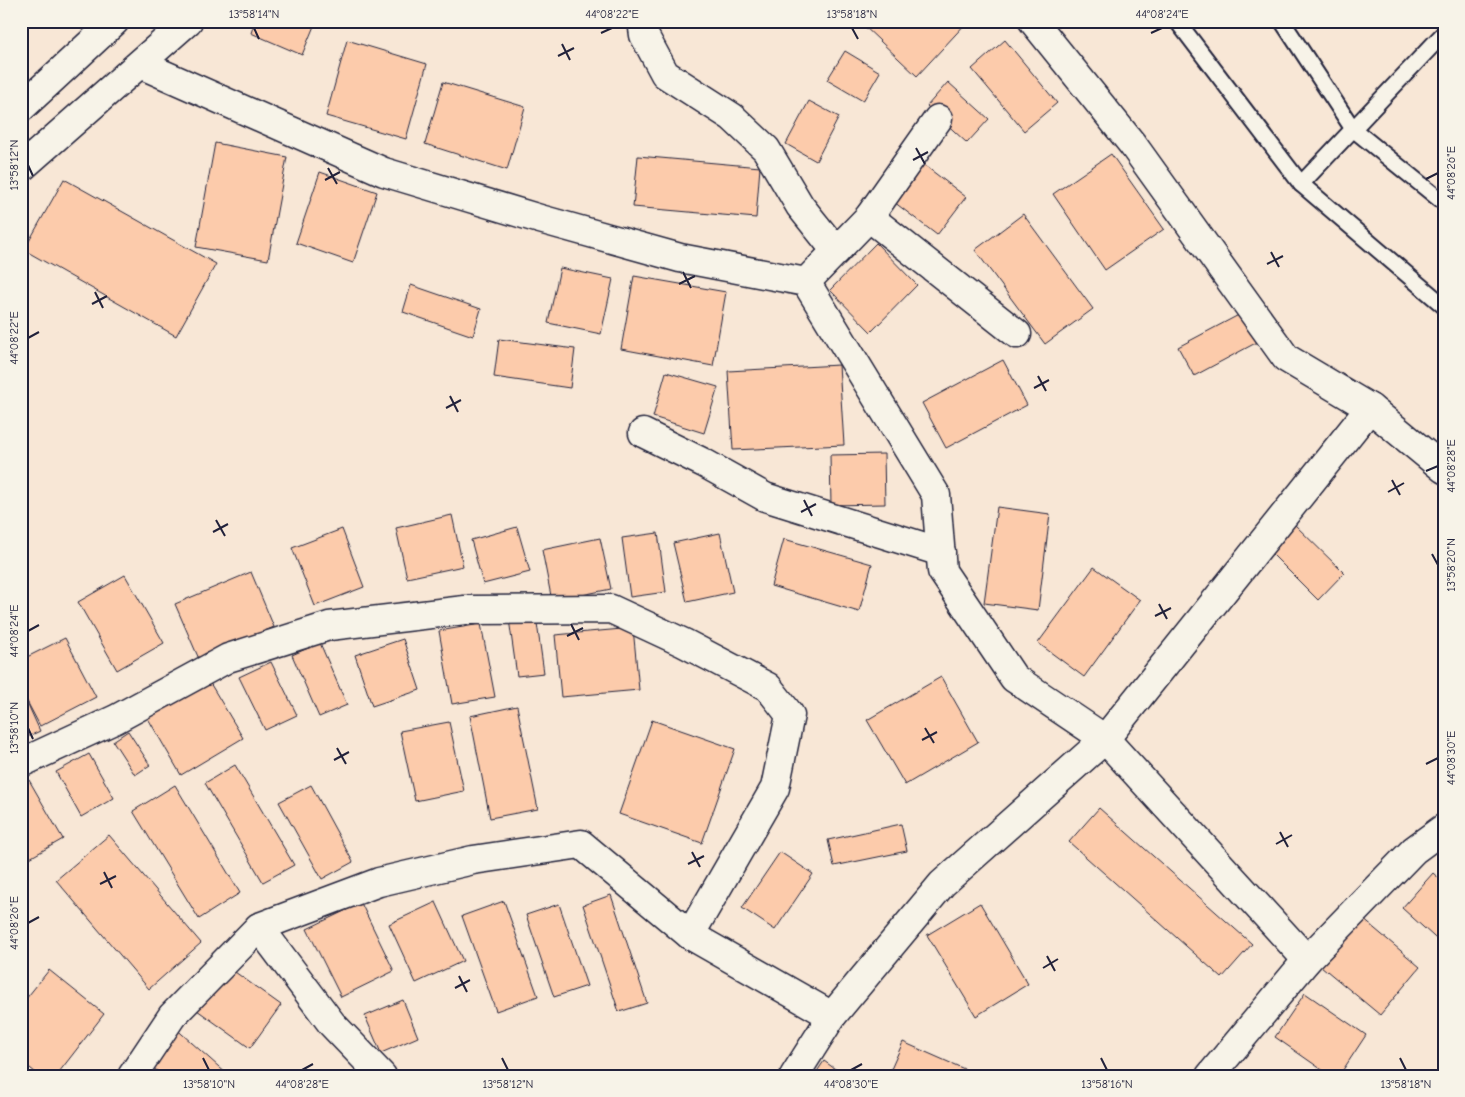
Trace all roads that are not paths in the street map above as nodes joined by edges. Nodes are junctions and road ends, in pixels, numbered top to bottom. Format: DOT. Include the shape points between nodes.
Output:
graph roads {
  1 [pos="188,21"];
  2 [pos="642,21"];
  3 [pos="1033,21"];
  4 [pos="1177,21"];
  5 [pos="1282,21"];
  6 [pos="1436,21"];
  7 [pos="111,22"];
  8 [pos="1444,33"];
  9 [pos="140,64"];
  10 [pos="21,108"];
  11 [pos="938,119"];
  12 [pos="1353,129"];
  13 [pos="21,168"];
  14 [pos="1301,184"];
  15 [pos="1444,203"];
  16 [pos="869,217"];
  17 [pos="836,251"];
  18 [pos="806,282"];
  19 [pos="1444,306"];
  20 [pos="1017,334"];
  21 [pos="1370,408"];
  22 [pos="643,433"];
  23 [pos="1444,468"];
  24 [pos="940,552"];
  25 [pos="1105,739"];
  26 [pos="21,763"];
  27 [pos="1444,828"];
  28 [pos="258,927"];
  29 [pos="690,935"];
  30 [pos="1307,960"];
  31 [pos="832,1016"];
  32 [pos="132,1076"];
  33 [pos="382,1076"];
  34 [pos="794,1076"];
  35 [pos="1210,1076"];
  1 -- 9 [label="street"];
  2 -- 17 [label="street" via="644,35 665,74 732,116 766,149 800,206"];
  3 -- 21 [label="street" via="1134,145 1286,358"];
  4 -- 14 [label="lane"];
  5 -- 12 [label="lane"];
  6 -- 8 [label="lane"];
  7 -- 10 [label="street"];
  8 -- 12 [label="lane"];
  9 -- 13 [label="street"];
  9 -- 18 [label="street" via="384,172 680,258"];
  11 -- 16 [label="street"];
  12 -- 14 [label="lane"];
  12 -- 15 [label="lane"];
  14 -- 19 [label="lane"];
  16 -- 17 [label="street"];
  16 -- 20 [label="street"];
  17 -- 18 [label="street"];
  18 -- 24 [label="street" via="936,495"];
  21 -- 23 [label="street"];
  21 -- 25 [label="street"];
  22 -- 24 [label="street" via="765,497"];
  24 -- 25 [label="street" via="942,571 1014,678"];
  25 -- 30 [label="street"];
  25 -- 31 [label="street" via="942,884"];
  26 -- 29 [label="street" via="116,719 228,658 329,626 464,610 611,609 768,687 790,715 775,788"];
  27 -- 30 [label="street" via="1414,850"];
  28 -- 29 [label="street" via="379,882 473,860 581,844"];
  28 -- 32 [label="street" via="172,1016"];
  28 -- 33 [label="street" via="332,1024"];
  29 -- 31 [label="street"];
  30 -- 35 [label="street"];
  31 -- 34 [label="street"];
}
